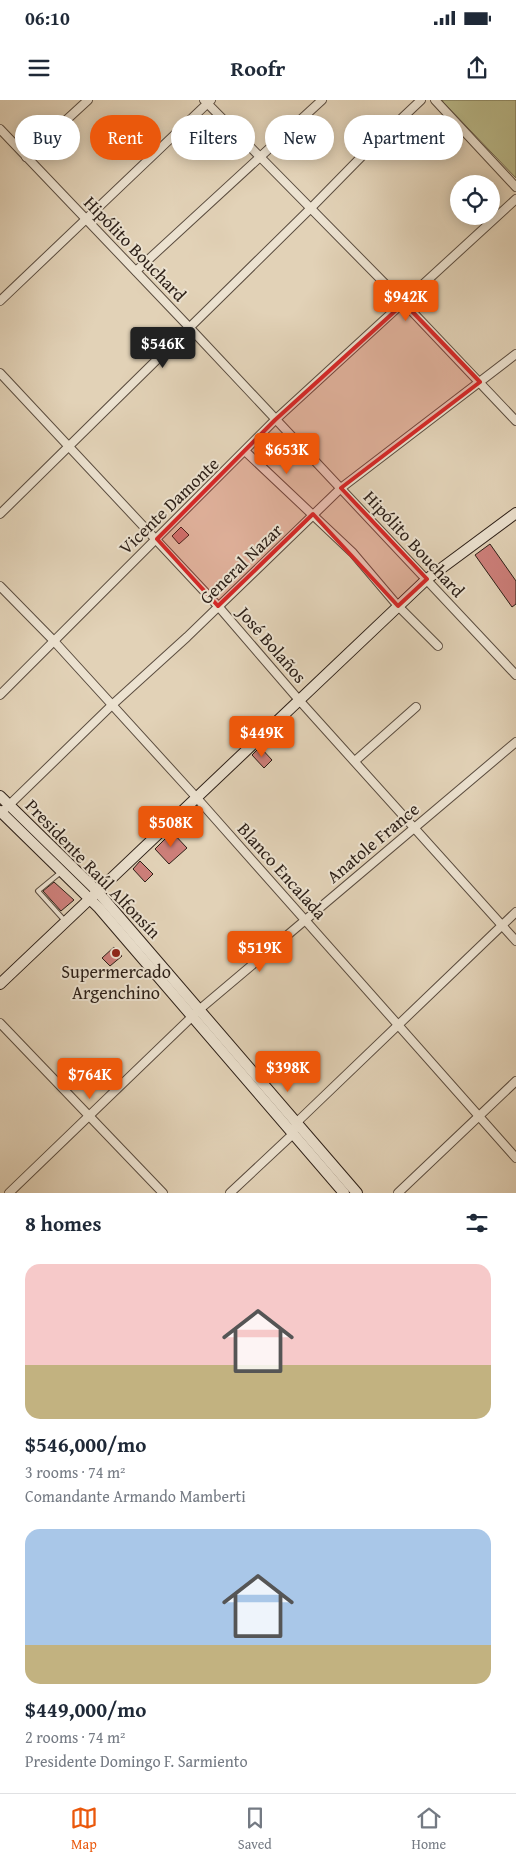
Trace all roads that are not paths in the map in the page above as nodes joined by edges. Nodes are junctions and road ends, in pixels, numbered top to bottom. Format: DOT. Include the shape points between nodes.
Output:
graph roads {
  1 [pos="88,100"];
  2 [pos="322,100"];
  3 [pos="422,100"];
  4 [pos="434,100"];
  5 [pos="207,101"];
  6 [pos="72,115"];
  7 [pos="0,129"];
  8 [pos="15,145"];
  9 [pos="260,157"];
  10 [pos="29,160"];
  11 [pos="516,186"];
  12 [pos="516,199"];
  13 [pos="311,208"];
  14 [pos="85,219"];
  15 [pos="136,271"];
  16 [pos="0,301"];
  17 [pos="404,303"];
  18 [pos="189,327"];
  19 [pos="516,354"];
  20 [pos="0,373"];
  21 [pos="480,382"];
  22 [pos="275,420"];
  23 [pos="516,420"];
  24 [pos="69,446"];
  25 [pos="245,451"];
  26 [pos="341,488"];
  27 [pos="516,513"];
  28 [pos="0,514"];
  29 [pos="314,514"];
  30 [pos="157,539"];
  31 [pos="427,578"];
  32 [pos="0,586"];
  33 [pos="218,606"];
  34 [pos="398,606"];
  35 [pos="53,640"];
  36 [pos="438,646"];
  37 [pos="516,675"];
  38 [pos="0,694"];
  39 [pos="299,700"];
  40 [pos="112,705"];
  41 [pos="416,707"];
  42 [pos="516,742"];
  43 [pos="355,761"];
  44 [pos="0,796"];
  45 [pos="196,798"];
  46 [pos="10,805"];
  47 [pos="1,812"];
  48 [pos="415,827"];
  49 [pos="61,872"];
  50 [pos="93,895"];
  51 [pos="516,912"];
  52 [pos="305,920"];
  53 [pos="65,921"];
  54 [pos="502,925"];
  55 [pos="516,941"];
  56 [pos="0,984"];
  57 [pos="196,1013"];
  58 [pos="0,1023"];
  59 [pos="399,1026"];
  60 [pos="516,1080"];
  61 [pos="89,1116"];
  62 [pos="479,1116"];
  63 [pos="296,1123"];
  64 [pos="294,1134"];
  65 [pos="516,1158"];
  66 [pos="9,1193"];
  67 [pos="163,1193"];
  68 [pos="230,1193"];
  69 [pos="344,1193"];
  70 [pos="357,1193"];
  71 [pos="398,1193"];
  1 -- 6 [label="street"];
  2 -- 9 [label="street"];
  3 -- 13 [label="street"];
  4 -- 11 [label="street"];
  5 -- 9 [label="street"];
  5 -- 14 [label="street"];
  7 -- 8 [label="street, Hipólito Bouchard"];
  9 -- 13 [label="street"];
  9 -- 15 [label="street"];
  10 -- 14 [label="street, Hipólito Bouchard"];
  12 -- 17 [label="street, Vicente Damonte"];
  13 -- 17 [label="street"];
  13 -- 18 [label="street"];
  14 -- 15 [label="street, Hipólito Bouchard"];
  14 -- 16 [label="street"];
  15 -- 18 [label="street, Hipólito Bouchard"];
  17 -- 21 [label="street"];
  17 -- 22 [label="street, Vicente Damonte"];
  18 -- 22 [label="street, Hipólito Bouchard"];
  18 -- 24 [label="street"];
  19 -- 21 [label="street, General Nazar"];
  20 -- 24 [label="street, José Bolaños"];
  21 -- 23 [label="street"];
  21 -- 26 [label="street, General Nazar"];
  22 -- 25 [label="street, Vicente Damonte"];
  22 -- 26 [label="street, Hipólito Bouchard"];
  24 -- 28 [label="street"];
  24 -- 30 [label="street, José Bolaños"];
  25 -- 29 [label="street"];
  25 -- 30 [label="street, Vicente Damonte"];
  26 -- 29 [label="street, General Nazar"];
  26 -- 31 [label="street, Hipólito Bouchard"];
  27 -- 31 [label="main road"];
  29 -- 33 [label="street, General Nazar"];
  29 -- 34 [label="street" via="353,552"];
  30 -- 33 [label="street, José Bolaños"];
  30 -- 35 [label="street, Vicente Damonte"];
  31 -- 34 [label="main road"];
  31 -- 37 [label="street, Hipólito Bouchard"];
  32 -- 35 [label="street, Blanco Encalada"];
  33 -- 39 [label="street, José Bolaños"];
  33 -- 40 [label="street, General Nazar"];
  34 -- 36 [label="street"];
  34 -- 39 [label="main road"];
  35 -- 38 [label="street, Vicente Damonte"];
  35 -- 40 [label="street, Blanco Encalada"];
  39 -- 43 [label="street, José Bolaños"];
  39 -- 45 [label="main road"];
  40 -- 45 [label="street, Blanco Encalada"];
  40 -- 46 [label="street, General Nazar"];
  41 -- 43 [label="street"];
  42 -- 48 [label="street, Anatole France"];
  43 -- 48 [label="street, José Bolaños"];
  44 -- 46 [label="main road, Presidente Raúl Alfonsín"];
  45 -- 50 [label="main road"];
  45 -- 52 [label="street, Blanco Encalada"];
  46 -- 47 [label="street, General Nazar"];
  46 -- 50 [label="main road, Presidente Raúl Alfonsín"];
  47 -- 49 [label="main road, Presidente Raúl Alfonsín"];
  48 -- 52 [label="street, Anatole France"];
  48 -- 54 [label="street, José Bolaños"];
  49 -- 50 [label="main road, Presidente Raúl Alfonsín"];
  49 -- 53 [label="lane" via="38,891"];
  50 -- 53 [label="main road"];
  50 -- 57 [label="main road, Presidente Raúl Alfonsín"];
  51 -- 54 [label="street"];
  52 -- 57 [label="street, Anatole France"];
  52 -- 59 [label="street, Blanco Encalada"];
  53 -- 56 [label="main road"];
  54 -- 55 [label="street, José Bolaños"];
  54 -- 59 [label="street"];
  57 -- 61 [label="street, Anatole France"];
  57 -- 63 [label="main road, Presidente Raúl Alfonsín"];
  57 -- 64 [label="main road, Presidente Raúl Alfonsín"];
  58 -- 61 [label="street"];
  59 -- 62 [label="street, Blanco Encalada"];
  59 -- 63 [label="street"];
  60 -- 62 [label="street"];
  61 -- 66 [label="street, Anatole France"];
  61 -- 67 [label="street"];
  62 -- 65 [label="street, Blanco Encalada"];
  62 -- 71 [label="street"];
  63 -- 64 [label="street"];
  63 -- 70 [label="main road, Presidente Raúl Alfonsín"];
  64 -- 68 [label="street"];
  64 -- 69 [label="main road, Presidente Raúl Alfonsín"];
}
